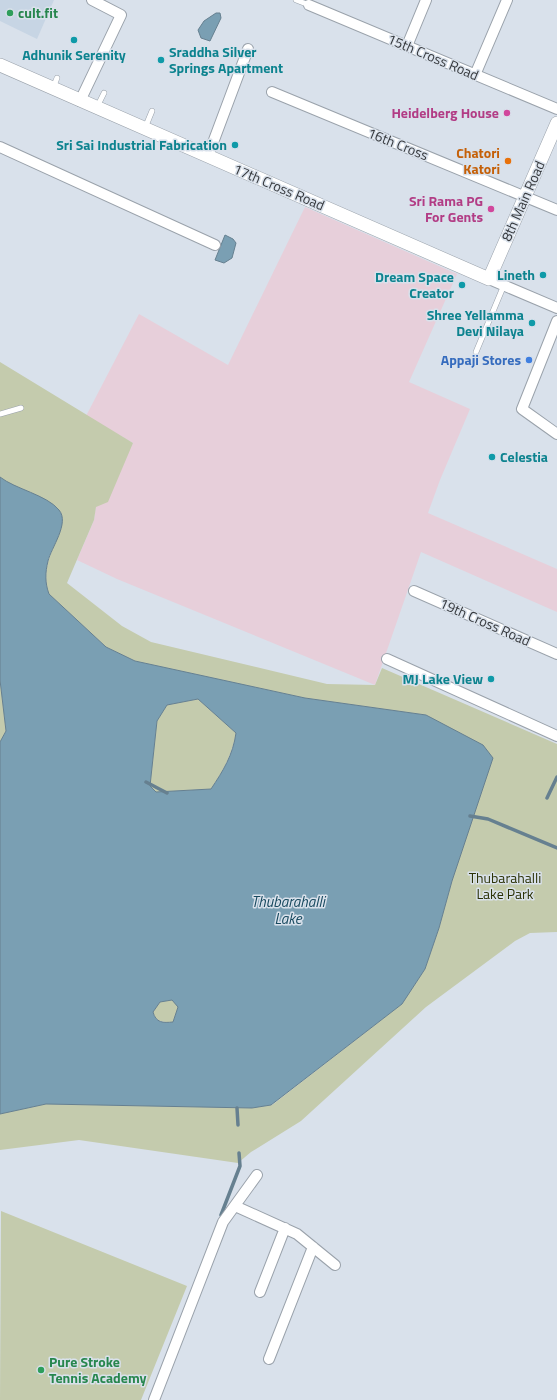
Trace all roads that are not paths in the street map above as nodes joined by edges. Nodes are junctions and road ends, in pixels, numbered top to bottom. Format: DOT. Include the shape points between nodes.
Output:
graph roads {
  1 [pos="92,0"];
  2 [pos="296,0"];
  3 [pos="426,0"];
  4 [pos="507,0"];
  5 [pos="309,5"];
  6 [pos="407,46"];
  7 [pos="248,49"];
  8 [pos="0,65"];
  9 [pos="475,75"];
  10 [pos="272,92"];
  11 [pos="104,93"];
  12 [pos="80,101"];
  13 [pos="97,108"];
  14 [pos="557,109"];
  15 [pos="152,111"];
  16 [pos="557,123"];
  17 [pos="145,129"];
  18 [pos="0,147"];
  19 [pos="208,156"];
  20 [pos="525,196"];
  21 [pos="557,210"];
  22 [pos="216,245"];
  23 [pos="489,279"];
  24 [pos="504,286"];
  25 [pos="557,308"];
  26 [pos="557,321"];
  27 [pos="476,352"];
  28 [pos="21,408"];
  29 [pos="0,414"];
  30 [pos="557,434"];
  31 [pos="414,591"];
  32 [pos="557,654"];
  33 [pos="387,659"];
  34 [pos="557,736"];
  35 [pos="257,1175"];
  36 [pos="235,1206"];
  37 [pos="285,1228"];
  38 [pos="313,1247"];
  39 [pos="336,1265"];
  40 [pos="260,1292"];
  41 [pos="269,1359"];
  42 [pos="154,1400"];
  1 -- 12 [label="street" via="121,15"];
  2 -- 5 [label="lane"];
  3 -- 6 [label="street"];
  4 -- 9 [label="street"];
  5 -- 6 [label="street, 15th Cross Road"];
  6 -- 9 [label="street, 15th Cross Road"];
  7 -- 19 [label="street"];
  8 -- 12 [label="street, 17th Cross Road" via="55,83"];
  9 -- 14 [label="street, 15th Cross Road"];
  10 -- 20 [label="street, 16th Cross"];
  11 -- 13 [label="lane"];
  12 -- 13 [label="street, 17th Cross Road"];
  13 -- 17 [label="street, 17th Cross Road"];
  15 -- 17 [label="lane"];
  16 -- 20 [label="street, 8th Main Road"];
  17 -- 19 [label="street, 17th Cross Road"];
  18 -- 22 [label="street"];
  19 -- 23 [label="street, 17th Cross Road"];
  20 -- 21 [label="street, 16th Cross"];
  20 -- 23 [label="street, 8th Main Road"];
  23 -- 24 [label="street, 17th Cross Road"];
  24 -- 25 [label="street, 17th Cross Road"];
  24 -- 27 [label="lane"];
  26 -- 30 [label="street" via="522,409"];
  28 -- 29 [label="lane"];
  31 -- 32 [label="street, 19th Cross Road"];
  33 -- 34 [label="street"];
  35 -- 36 [label="street"];
  36 -- 37 [label="street"];
  36 -- 42 [label="street" via="223,1222"];
  37 -- 38 [label="street"];
  37 -- 40 [label="street"];
  38 -- 39 [label="street"];
  38 -- 41 [label="street"];
}
